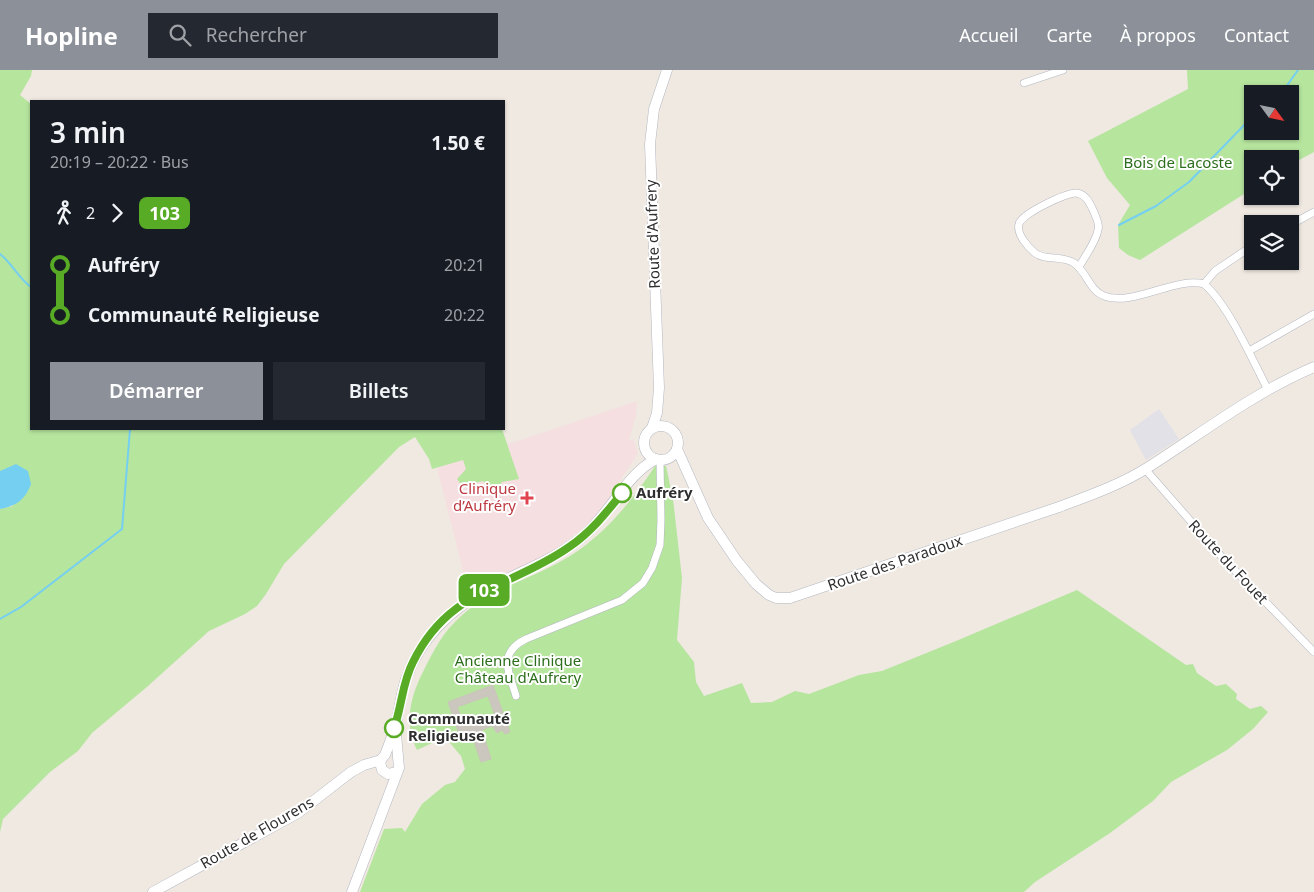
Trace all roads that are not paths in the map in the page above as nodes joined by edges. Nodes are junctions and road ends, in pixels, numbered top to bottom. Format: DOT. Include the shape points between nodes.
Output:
graph roads {
  1 [pos="667,70"];
  2 [pos="1063,70"];
  3 [pos="1024,83"];
  4 [pos="1314,212"];
  5 [pos="1299,220"];
  6 [pos="1244,251"];
  7 [pos="1079,267"];
  8 [pos="1204,284"];
  9 [pos="1314,314"];
  10 [pos="1249,351"];
  11 [pos="1314,367"];
  12 [pos="659,388"];
  13 [pos="1268,390"];
  14 [pos="668,427"];
  15 [pos="652,428"];
  16 [pos="645,447"];
  17 [pos="677,449"];
  18 [pos="660,459"];
  19 [pos="1145,469"];
  20 [pos="628,484"];
  21 [pos="694,484"];
  22 [pos="1314,652"];
  23 [pos="516,696"];
  24 [pos="396,723"];
  25 [pos="383,758"];
  26 [pos="398,758"];
  27 [pos="357,769"];
  28 [pos="383,772"];
  29 [pos="396,772"];
  30 [pos="387,803"];
  31 [pos="153,892"];
  32 [pos="352,892"];
  1 -- 12 [label="main road, Route d'Aufrery" via="652,122 650,157"];
  2 -- 3 [label="street"];
  4 -- 5 [label="street"];
  6 -- 8 [label="street" via="1215,271"];
  7 -- 7 [label="street" via="1065,259 1044,257 1033,251 1019,234 1018,225 1023,217 1070,194 1086,198 1099,229"];
  7 -- 8 [label="street" via="1099,294 1111,298 1161,291 1188,282"];
  8 -- 10 [label="street" via="1215,295"];
  9 -- 10 [label="street"];
  10 -- 13 [label="street"];
  11 -- 13 [label="main road, Route des Paradoux"];
  12 -- 14 [label="main road, Route d'Aufrery"];
  12 -- 15 [label="main road, Route d'Aufrery"];
  13 -- 19 [label="main road, Route des Paradoux" via="1232,410"];
  14 -- 15 [label="main road"];
  14 -- 17 [label="main road" via="676,434"];
  15 -- 16 [label="main road" via="645,437"];
  16 -- 18 [label="main road" via="647,452"];
  16 -- 20 [label="main road"];
  17 -- 18 [label="main road" via="674,454"];
  17 -- 21 [label="main road, Route des Paradoux"];
  18 -- 20 [label="main road" via="647,464"];
  18 -- 21 [label="main road" via="677,467"];
  18 -- 23 [label="street" via="660,545 646,579 622,600 511,648 506,663"];
  19 -- 21 [label="main road, Route des Paradoux" via="1059,507 800,596 782,599 762,590 737,561 708,518"];
  19 -- 22 [label="street, Route du Fouet" via="1222,557"];
  20 -- 24 [label="main road" via="593,528 568,548 474,596 444,619 412,662 401,694"];
  24 -- 25 [label="main road"];
  24 -- 26 [label="main road"];
  25 -- 26 [label="main road" via="393,755"];
  25 -- 27 [label="main road, Route de Flourens"];
  25 -- 28 [label="main road" via="380,765"];
  26 -- 29 [label="main road" via="400,766"];
  27 -- 28 [label="main road"];
  27 -- 31 [label="main road, Route de Flourens" via="298,813"];
  28 -- 29 [label="main road"];
  28 -- 30 [label="main road" via="388,786"];
  29 -- 30 [label="main road"];
  30 -- 32 [label="main road"];
}
